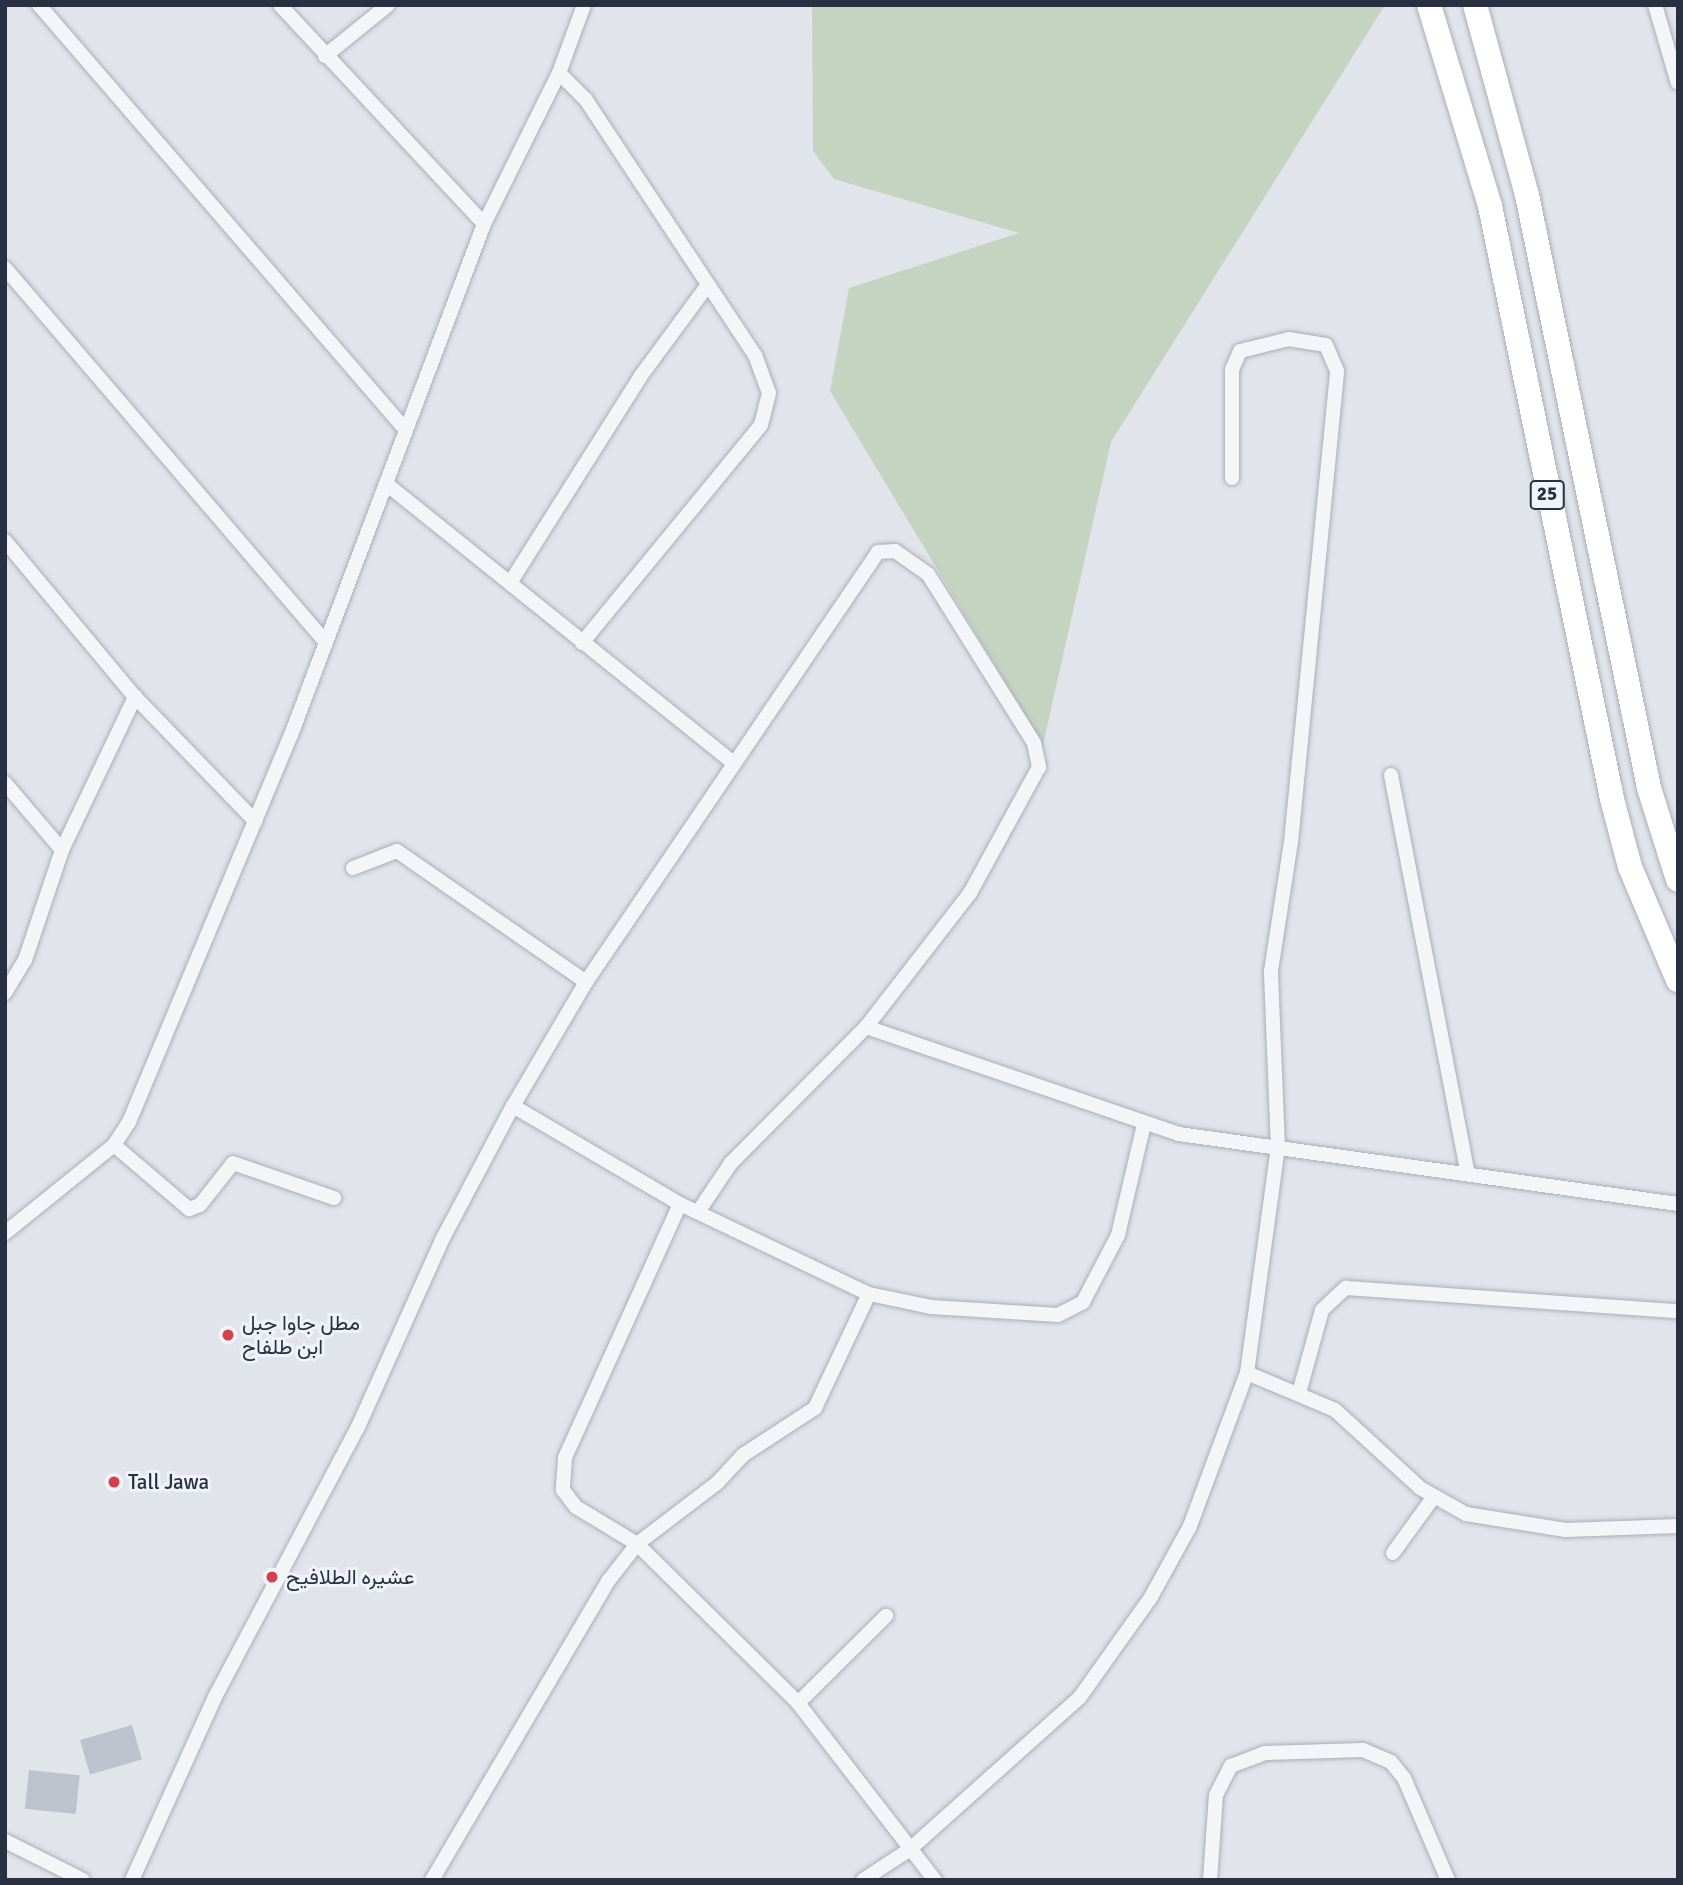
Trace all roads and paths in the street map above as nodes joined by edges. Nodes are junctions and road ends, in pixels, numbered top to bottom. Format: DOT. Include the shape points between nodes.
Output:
graph roads {
  1 [pos="39,5"];
  2 [pos="280,5"];
  3 [pos="388,5"];
  4 [pos="584,5"];
  5 [pos="1429,5"];
  6 [pos="1475,5"];
  7 [pos="1655,5"];
  8 [pos="325,56"];
  9 [pos="559,73"];
  10 [pos="1678,83"];
  11 [pos="484,224"];
  12 [pos="5,268"];
  13 [pos="707,286"];
  14 [pos="404,428"];
  15 [pos="1231,478"];
  16 [pos="389,485"];
  17 [pos="5,541"];
  18 [pos="510,583"];
  19 [pos="326,642"];
  20 [pos="582,643"];
  21 [pos="135,697"];
  22 [pos="733,763"];
  23 [pos="1391,775"];
  24 [pos="5,783"];
  25 [pos="255,821"];
  26 [pos="62,850"];
  27 [pos="354,868"];
  28 [pos="1678,880"];
  29 [pos="1678,980"];
  30 [pos="586,982"];
  31 [pos="5,993"];
  32 [pos="866,1027"];
  33 [pos="513,1106"];
  34 [pos="1144,1124"];
  35 [pos="114,1144"];
  36 [pos="1278,1148"];
  37 [pos="1468,1173"];
  38 [pos="334,1198"];
  39 [pos="680,1204"];
  40 [pos="1678,1204"];
  41 [pos="698,1212"];
  42 [pos="5,1233"];
  43 [pos="869,1294"];
  44 [pos="1678,1311"];
  45 [pos="1247,1373"];
  46 [pos="1299,1393"];
  47 [pos="1433,1498"];
  48 [pos="1678,1526"];
  49 [pos="637,1544"];
  50 [pos="1393,1553"];
  51 [pos="886,1616"];
  52 [pos="798,1703"];
  53 [pos="5,1841"];
  54 [pos="909,1850"];
  55 [pos="83,1880"];
  56 [pos="132,1880"];
  57 [pos="432,1880"];
  58 [pos="863,1880"];
  59 [pos="935,1880"];
  60 [pos="1210,1880"];
  61 [pos="1448,1880"];
  1 -- 14 [label="street"];
  2 -- 8 [label="street"];
  3 -- 8 [label="street"];
  4 -- 9 [label="street"];
  5 -- 29 [label="highway, 25" via="1490,206 1612,799 1630,867"];
  6 -- 28 [label="highway, 25" via="1527,195 1649,788"];
  7 -- 10 [label="street"];
  8 -- 11 [label="street"];
  9 -- 11 [label="street"];
  9 -- 13 [label="street" via="586,100"];
  11 -- 14 [label="street"];
  12 -- 19 [label="street"];
  13 -- 18 [label="street" via="640,377"];
  13 -- 20 [label="street" via="765,374 769,393 761,425"];
  14 -- 16 [label="street"];
  15 -- 36 [label="street" via="1233,369 1240,351 1290,339 1326,345 1336,356 1337,371 1291,842 1271,971"];
  16 -- 18 [label="street"];
  16 -- 19 [label="street"];
  17 -- 21 [label="street"];
  18 -- 20 [label="street"];
  19 -- 25 [label="street"];
  20 -- 22 [label="street"];
  21 -- 25 [label="street"];
  21 -- 26 [label="street"];
  22 -- 30 [label="street"];
  22 -- 32 [label="street" via="878,552 895,551 928,574 1034,743 1039,767 970,893"];
  23 -- 37 [label="street"];
  24 -- 26 [label="street"];
  25 -- 35 [label="street" via="139,1100"];
  26 -- 31 [label="street" via="25,960"];
  27 -- 30 [label="street" via="397,851"];
  30 -- 33 [label="street"];
  32 -- 34 [label="street"];
  32 -- 41 [label="street" via="731,1163"];
  33 -- 39 [label="street"];
  33 -- 56 [label="street" via="443,1238 352,1438 216,1695"];
  34 -- 36 [label="street"];
  34 -- 43 [label="street" via="1118,1235 1076,1310 1058,1315 931,1307"];
  35 -- 38 [label="street" via="189,1209 233,1163"];
  35 -- 42 [label="street"];
  36 -- 37 [label="street"];
  36 -- 45 [label="street"];
  37 -- 40 [label="street"];
  39 -- 41 [label="street"];
  39 -- 49 [label="street" via="625,1316 560,1478 576,1507"];
  41 -- 43 [label="street"];
  43 -- 49 [label="street" via="815,1408 743,1455 717,1483"];
  44 -- 46 [label="street" via="1346,1288 1322,1310"];
  45 -- 46 [label="street"];
  45 -- 54 [label="street" via="1190,1526 1125,1635 1059,1719"];
  46 -- 47 [label="street" via="1350,1420"];
  47 -- 48 [label="street" via="1466,1514 1539,1528"];
  47 -- 50 [label="street"];
  49 -- 52 [label="street"];
  49 -- 57 [label="street" via="609,1580"];
  51 -- 52 [label="street"];
  52 -- 54 [label="street"];
  53 -- 55 [label="street"];
  54 -- 58 [label="street"];
  54 -- 59 [label="street"];
  60 -- 61 [label="street" via="1216,1795 1231,1766 1265,1753 1363,1750 1391,1762 1404,1778"];
}
